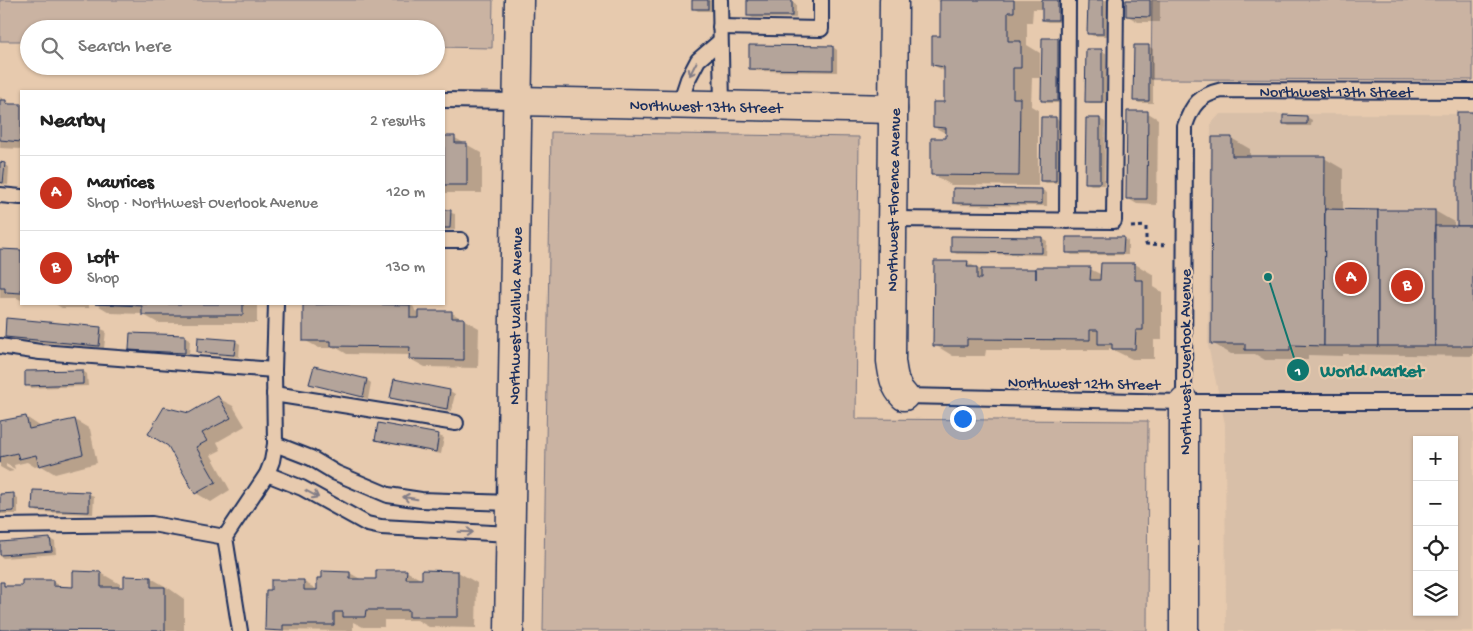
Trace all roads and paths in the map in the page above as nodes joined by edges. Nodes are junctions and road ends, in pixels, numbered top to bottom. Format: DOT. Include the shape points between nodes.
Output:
graph roads {
  1 [pos="519,0"];
  2 [pos="720,0"];
  3 [pos="821,0"];
  4 [pos="894,0"];
  5 [pos="1068,0"];
  6 [pos="1116,0"];
  7 [pos="720,27"];
  8 [pos="719,42"];
  9 [pos="1473,91"];
  10 [pos="1200,97"];
  11 [pos="445,100"];
  12 [pos="518,101"];
  13 [pos="679,106"];
  14 [pos="722,106"];
  15 [pos="893,109"];
  16 [pos="0,195"];
  17 [pos="20,197"];
  18 [pos="892,219"];
  19 [pos="1067,220"];
  20 [pos="1114,220"];
  21 [pos="445,240"];
  22 [pos="461,240"];
  23 [pos="1184,245"];
  24 [pos="276,305"];
  25 [pos="0,346"];
  26 [pos="274,370"];
  27 [pos="274,394"];
  28 [pos="904,396"];
  29 [pos="1184,402"];
  30 [pos="1473,402"];
  31 [pos="456,423"];
  32 [pos="275,444"];
  33 [pos="267,474"];
  34 [pos="511,503"];
  35 [pos="0,526"];
  36 [pos="510,534"];
  37 [pos="225,537"];
  38 [pos="240,631"];
  39 [pos="509,631"];
  40 [pos="1184,631"];
  1 -- 12 [label="street, Northwest Wallula Avenue"];
  2 -- 7 [label="lane"];
  3 -- 7 [label="lane" via="821,29"];
  4 -- 15 [label="street, Northwest Florence Avenue"];
  5 -- 19 [label="lane"];
  6 -- 20 [label="lane"];
  7 -- 8 [label="lane"];
  8 -- 13 [label="lane, one-way" via="698,60"];
  8 -- 14 [label="lane"];
  9 -- 10 [label="lane, Northwest 13th Street" via="1222,90"];
  10 -- 23 [label="lane, Northwest Overlook Avenue" via="1190,110 1185,126"];
  11 -- 12 [label="lane"];
  12 -- 13 [label="street, Northwest 13th Street"];
  12 -- 34 [label="street, Northwest Wallula Avenue"];
  13 -- 14 [label="street, Northwest 13th Street"];
  14 -- 15 [label="street, Northwest 13th Street"];
  15 -- 18 [label="street, Northwest Florence Avenue"];
  16 -- 17 [label="lane"];
  18 -- 19 [label="lane"];
  18 -- 28 [label="street, Northwest Florence Avenue" via="891,361 894,381"];
  19 -- 20 [label="lane"];
  20 -- 23 [label="path" via="1126,227 1146,226 1146,244"];
  21 -- 22 [label="lane"];
  23 -- 29 [label="lane, Northwest Overlook Avenue"];
  24 -- 26 [label="lane"];
  25 -- 26 [label="lane"];
  26 -- 27 [label="lane"];
  27 -- 31 [label="lane"];
  27 -- 32 [label="lane"];
  28 -- 29 [label="lane, Northwest 12th Street"];
  29 -- 30 [label="lane, Northwest 12th Street"];
  29 -- 40 [label="street, Northwest Overlook Avenue"];
  32 -- 33 [label="lane"];
  34 -- 32 [label="lane, one-way" via="421,500 388,495"];
  33 -- 36 [label="lane, one-way" via="381,528"];
  33 -- 37 [label="lane"];
  34 -- 36 [label="street, Northwest Wallula Avenue"];
  35 -- 37 [label="lane" via="152,524"];
  36 -- 39 [label="street, Northwest Wallula Avenue"];
  37 -- 38 [label="lane"];
}
